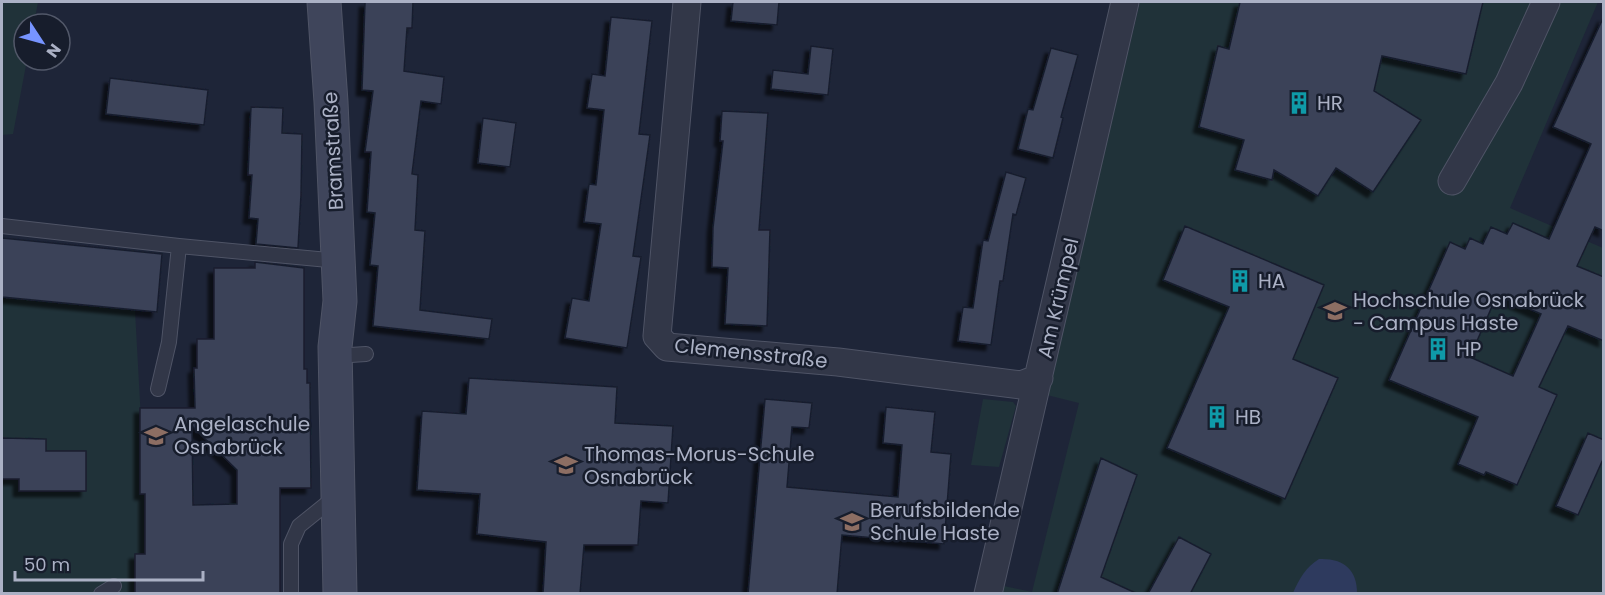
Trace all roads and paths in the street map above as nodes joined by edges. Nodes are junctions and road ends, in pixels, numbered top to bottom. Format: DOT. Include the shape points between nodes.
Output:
graph roads {
  1 [pos="324,2"];
  2 [pos="687,2"];
  3 [pos="1125,2"];
  4 [pos="1546,2"];
  5 [pos="1452,181"];
  6 [pos="2,226"];
  7 [pos="179,246"];
  8 [pos="339,261"];
  9 [pos="351,355"];
  10 [pos="1039,378"];
  11 [pos="158,389"];
  12 [pos="338,494"];
  13 [pos="114,586"];
  14 [pos="101,594"];
  15 [pos="291,594"];
  16 [pos="340,594"];
  17 [pos="360,594"];
  18 [pos="988,594"];
  1 -- 8 [label="street, Bramstraße"];
  2 -- 10 [label="street, Clemensstraße" via="657,336 667,347 838,362 1021,385"];
  3 -- 10 [label="street, Am Krümpel"];
  4 -- 5 [label="street" via="1509,83"];
  6 -- 7 [label="lane"];
  7 -- 8 [label="lane"];
  7 -- 11 [label="lane" via="169,342"];
  8 -- 9 [label="street, Bramstraße" via="340,301"];
  9 -- 12 [label="street, Bramstraße"];
  9 -- 17 [label="street, Bramstraße"];
  10 -- 18 [label="street, Am Krümpel"];
  12 -- 15 [label="lane" via="299,526 291,544"];
  12 -- 16 [label="street, Bramstraße"];
  13 -- 14 [label="lane"];
}
